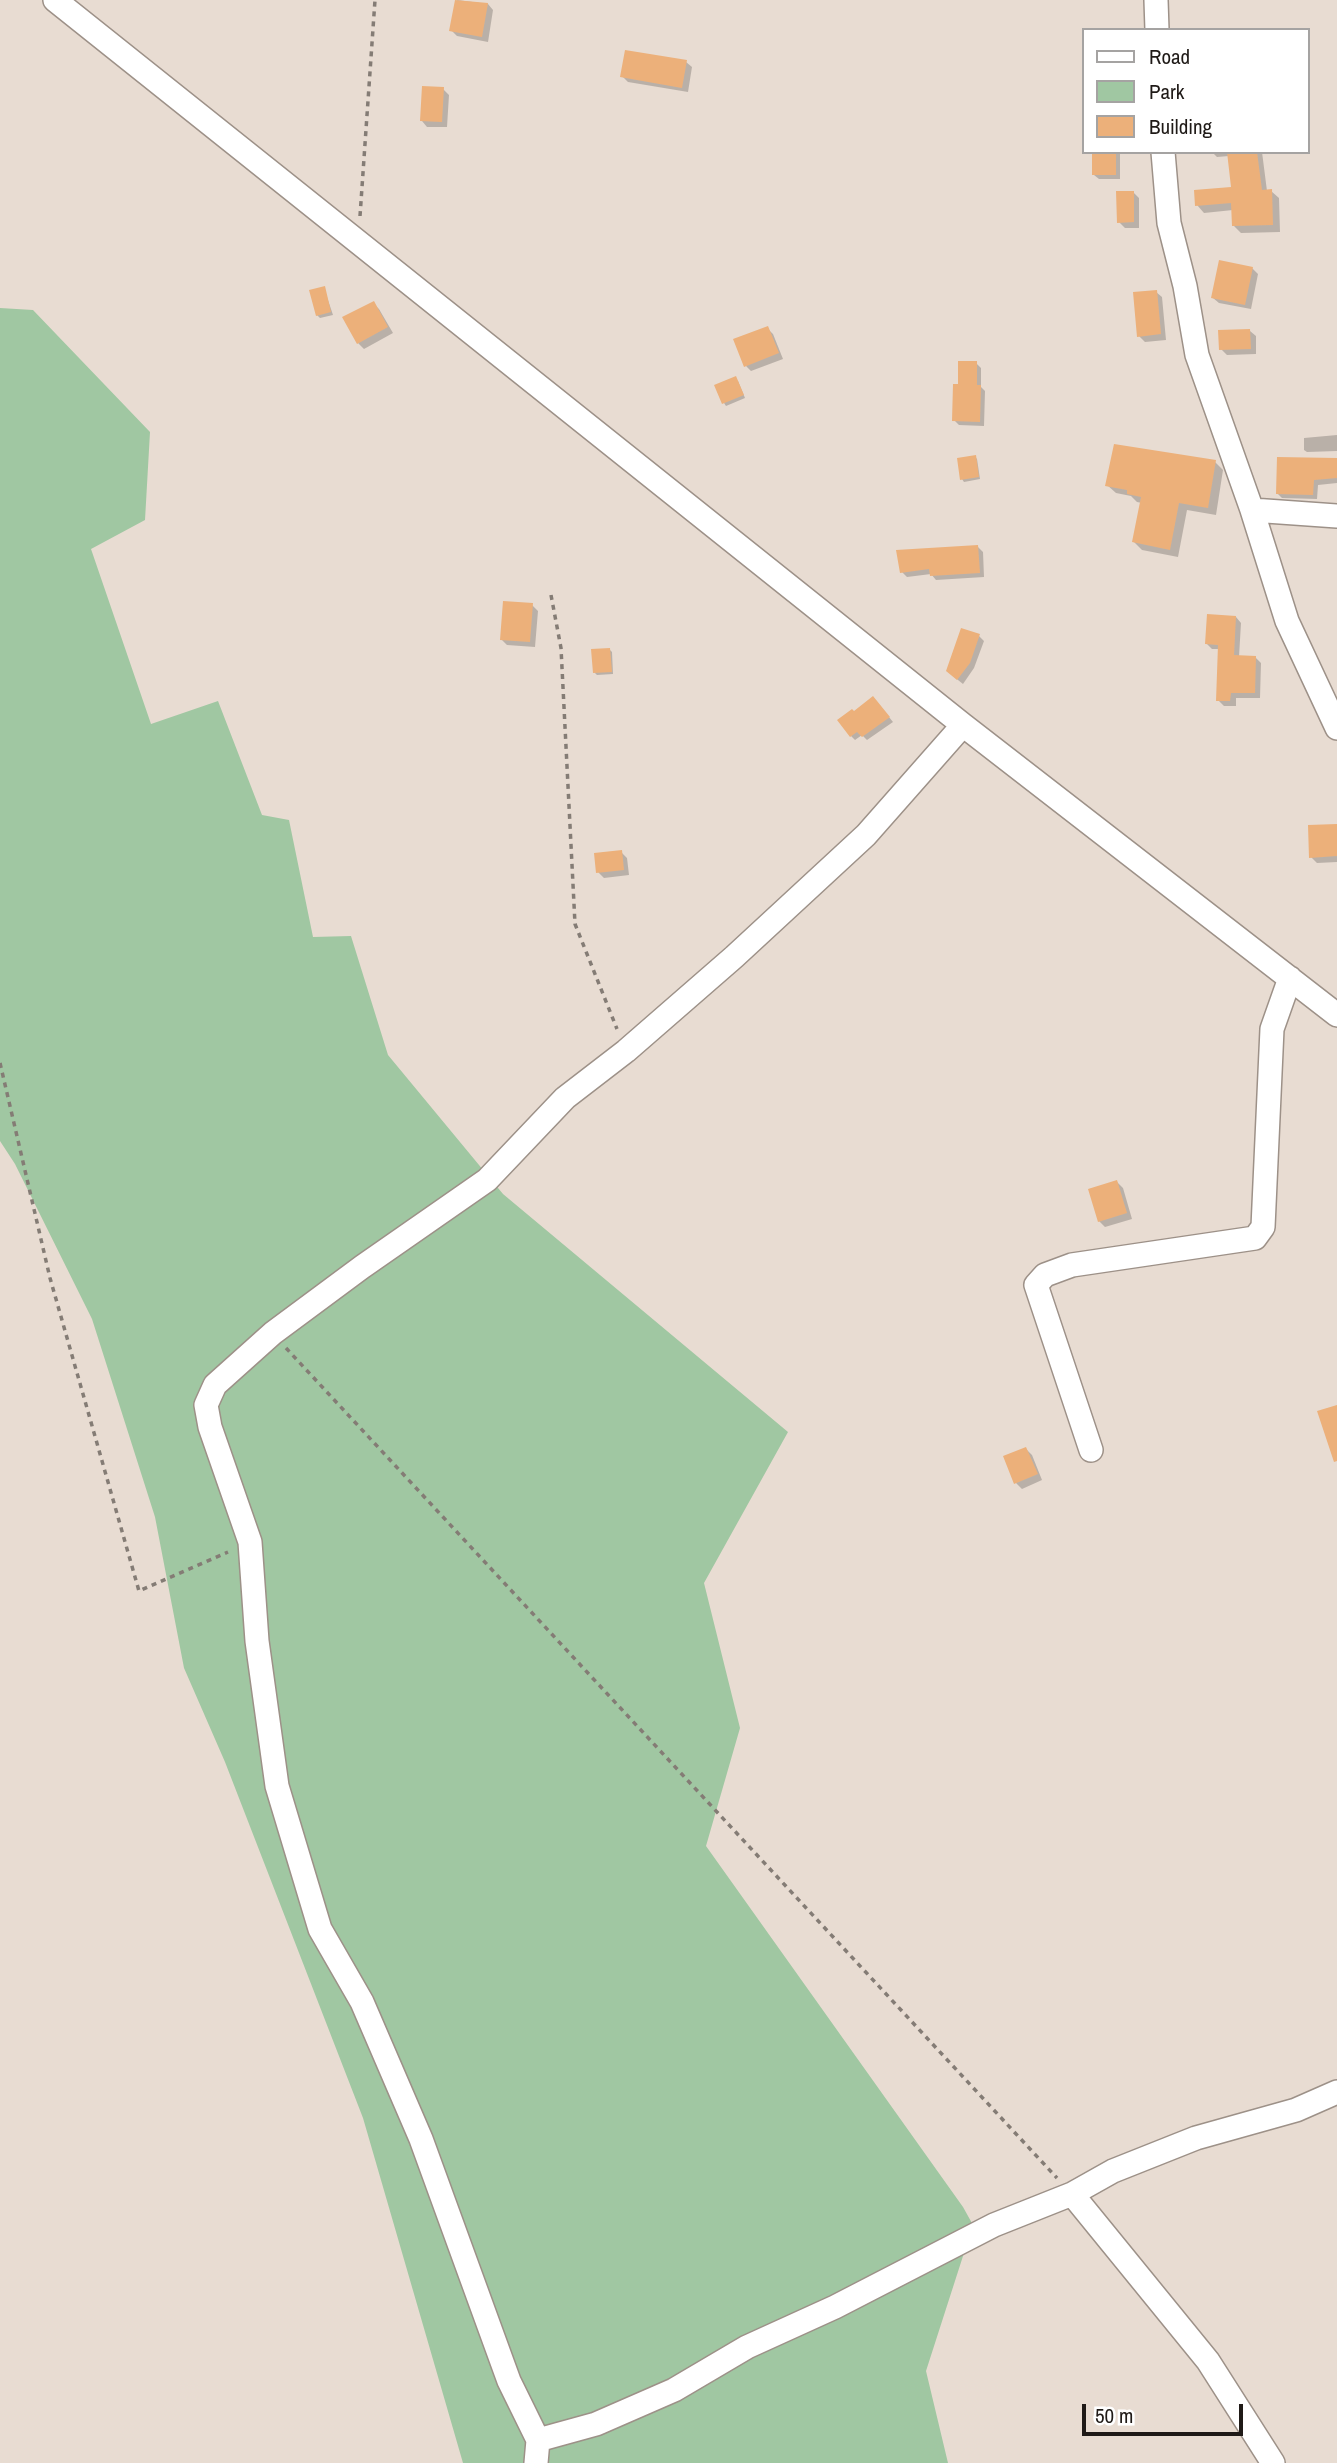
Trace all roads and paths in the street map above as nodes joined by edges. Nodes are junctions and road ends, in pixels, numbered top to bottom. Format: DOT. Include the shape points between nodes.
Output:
graph roads {
  1 [pos="55,0"];
  2 [pos="375,0"];
  3 [pos="1156,0"];
  4 [pos="1157,28"];
  5 [pos="1163,154"];
  6 [pos="358,242"];
  7 [pos="1252,510"];
  8 [pos="1337,516"];
  9 [pos="551,595"];
  10 [pos="963,725"];
  11 [pos="1337,728"];
  12 [pos="1290,978"];
  13 [pos="1337,1015"];
  14 [pos="626,1051"];
  15 [pos="0,1063"];
  16 [pos="273,1333"];
  17 [pos="1091,1450"];
  18 [pos="250,1542"];
  19 [pos="1337,2092"];
  20 [pos="1072,2194"];
  21 [pos="537,2452"];
  22 [pos="1273,2463"];
  1 -- 6 [label="street"];
  2 -- 6 [label="path"];
  3 -- 4 [label="street"];
  5 -- 7 [label="street" via="1169,223 1197,355"];
  6 -- 10 [label="street"];
  7 -- 8 [label="street"];
  7 -- 11 [label="street" via="1287,621"];
  9 -- 14 [label="path" via="561,648 575,923"];
  10 -- 12 [label="street"];
  10 -- 14 [label="street" via="866,835"];
  12 -- 13 [label="street"];
  12 -- 17 [label="street" via="1272,1029 1264,1227 1255,1238 1072,1265 1045,1275 1037,1285"];
  14 -- 16 [label="street" via="565,1098 488,1180"];
  15 -- 18 [label="path" via="50,1278 139,1591"];
  16 -- 18 [label="street" via="215,1385 206,1405"];
  16 -- 20 [label="path"];
  18 -- 21 [label="street" via="257,1641 277,1786 320,1929 362,2002 410,2114"];
  19 -- 20 [label="street" via="1296,2110 1196,2138 1113,2171"];
  20 -- 21 [label="street" via="994,2225 747,2347 674,2390"];
  20 -- 22 [label="street" via="1208,2361"];
}
